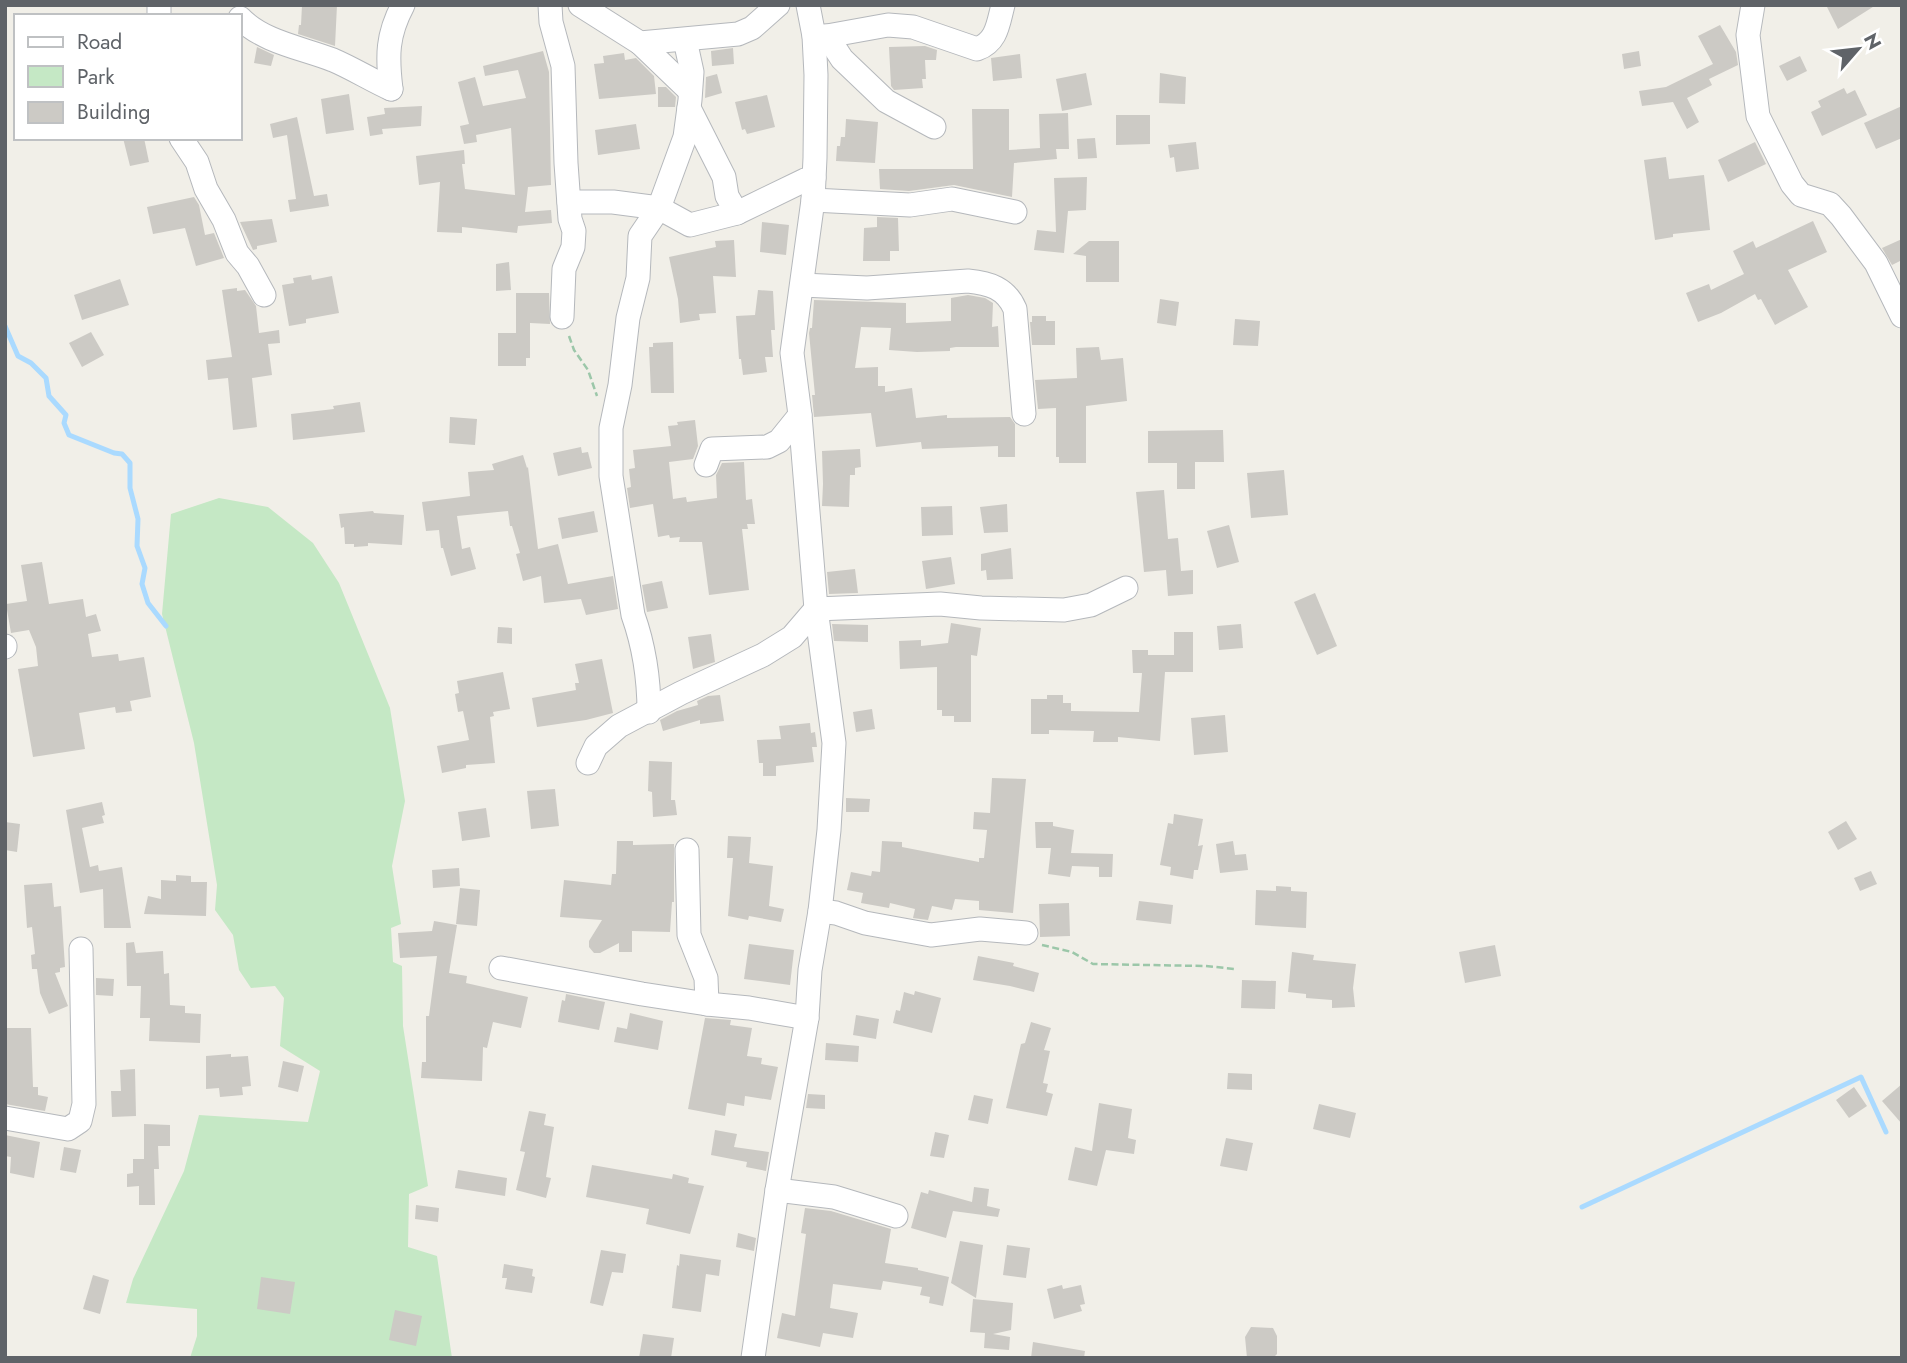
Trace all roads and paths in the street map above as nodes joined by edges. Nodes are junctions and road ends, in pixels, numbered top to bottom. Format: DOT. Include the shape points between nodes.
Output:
graph roads {
  1 [pos="403,5"];
  2 [pos="550,5"];
  3 [pos="580,5"];
  4 [pos="778,5"];
  5 [pos="808,5"];
  6 [pos="1003,5"];
  7 [pos="1753,5"];
  8 [pos="242,20"];
  9 [pos="820,36"];
  10 [pos="685,40"];
  11 [pos="640,43"];
  12 [pos="690,99"];
  13 [pos="934,127"];
  14 [pos="182,140"];
  15 [pos="813,189"];
  16 [pos="569,202"];
  17 [pos="659,208"];
  18 [pos="1015,212"];
  19 [pos="737,213"];
  20 [pos="802,285"];
  21 [pos="264,295"];
  22 [pos="1902,316"];
  23 [pos="562,317"];
  24 [pos="1024,414"];
  25 [pos="800,415"];
  26 [pos="611,428"];
  27 [pos="706,465"];
  28 [pos="1126,588"];
  29 [pos="816,609"];
  30 [pos="649,712"];
  31 [pos="588,763"];
  32 [pos="687,850"];
  33 [pos="820,911"];
  34 [pos="1026,933"];
  35 [pos="81,949"];
  36 [pos="501,968"];
  37 [pos="1234,969"];
  38 [pos="706,1004"];
  39 [pos="807,1018"];
  40 [pos="5,1118"];
  41 [pos="777,1190"];
  42 [pos="896,1216"];
  43 [pos="758,1357"];
  1 -- 8 [label="street" via="393,24 387,57 391,89 274,39"];
  2 -- 16 [label="street" via="563,66"];
  3 -- 11 [label="street"];
  4 -- 10 [label="street" via="738,34"];
  5 -- 9 [label="street"];
  6 -- 9 [label="street" via="993,40 977,49 913,27 888,25"];
  7 -- 22 [label="street" via="1748,35 1758,116 1792,184 1801,195 1830,204 1841,216 1877,262"];
  9 -- 13 [label="street" via="886,101"];
  9 -- 15 [label="street"];
  10 -- 11 [label="street"];
  10 -- 12 [label="street" via="692,72"];
  11 -- 12 [label="street"];
  12 -- 17 [label="street" via="685,137"];
  12 -- 19 [label="street"];
  14 -- 21 [label="street" via="197,162 237,253"];
  15 -- 18 [label="street" via="910,205 952,199"];
  15 -- 19 [label="street" via="805,180"];
  15 -- 20 [label="street"];
  16 -- 17 [label="street"];
  16 -- 23 [label="street" via="574,231 564,269"];
  17 -- 19 [label="street" via="690,225"];
  17 -- 26 [label="street" via="640,236 638,278"];
  20 -- 24 [label="street" via="867,288 968,281 1000,289 1015,309"];
  20 -- 25 [label="street" via="792,352"];
  23 -- 26 [label="path"];
  25 -- 27 [label="street" via="779,441 767,447 712,449"];
  25 -- 29 [label="street"];
  26 -- 30 [label="street" via="611,476 649,687"];
  28 -- 29 [label="street" via="1091,605 1064,610 940,604"];
  29 -- 30 [label="street" via="792,637 763,655"];
  29 -- 33 [label="street" via="834,743"];
  30 -- 31 [label="street" via="619,726 596,746"];
  32 -- 38 [label="street" via="689,935 706,978"];
  33 -- 34 [label="street" via="931,934 979,929"];
  33 -- 39 [label="street"];
  34 -- 37 [label="path" via="1040,944 1072,952 1093,964"];
  35 -- 40 [label="street" via="84,1104 80,1121 68,1129"];
  36 -- 38 [label="street"];
  38 -- 39 [label="street"];
  39 -- 41 [label="street"];
  41 -- 42 [label="street" via="834,1198"];
  41 -- 43 [label="street"];
}
